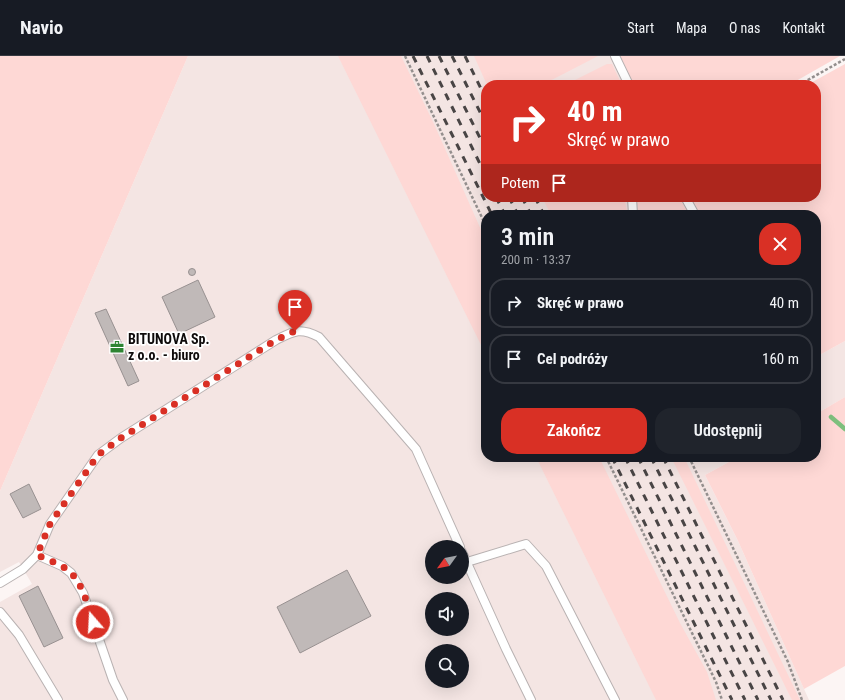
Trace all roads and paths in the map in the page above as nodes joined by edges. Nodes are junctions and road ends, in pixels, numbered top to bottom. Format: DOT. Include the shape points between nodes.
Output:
graph roads {
  1 [pos="404,56"];
  2 [pos="615,56"];
  3 [pos="845,60"];
  4 [pos="627,80"];
  5 [pos="808,80"];
  6 [pos="481,216"];
  7 [pos="608,462"];
  8 [pos="691,462"];
  9 [pos="457,540"];
  10 [pos="37,555"];
  11 [pos="469,561"];
  12 [pos="469,566"];
  13 [pos="0,583"];
  14 [pos="0,612"];
  15 [pos="58,700"];
  16 [pos="123,700"];
  17 [pos="531,700"];
  18 [pos="615,700"];
  19 [pos="722,700"];
  20 [pos="802,700"];
  1 -- 6 [label="path"];
  2 -- 4 [label="lane"];
  3 -- 5 [label="path"];
  7 -- 19 [label="path" via="716,682"];
  8 -- 20 [label="path" via="788,662"];
  9 -- 10 [label="lane" via="416,449 319,337 308,331 295,331 276,340 98,455 50,524"];
  10 -- 13 [label="lane" via="23,569"];
  10 -- 16 [label="lane" via="71,573 83,593 113,680"];
  11 -- 18 [label="lane" via="526,544 535,552 546,566"];
  12 -- 17 [label="lane"];
  14 -- 15 [label="lane" via="19,635"];
}
